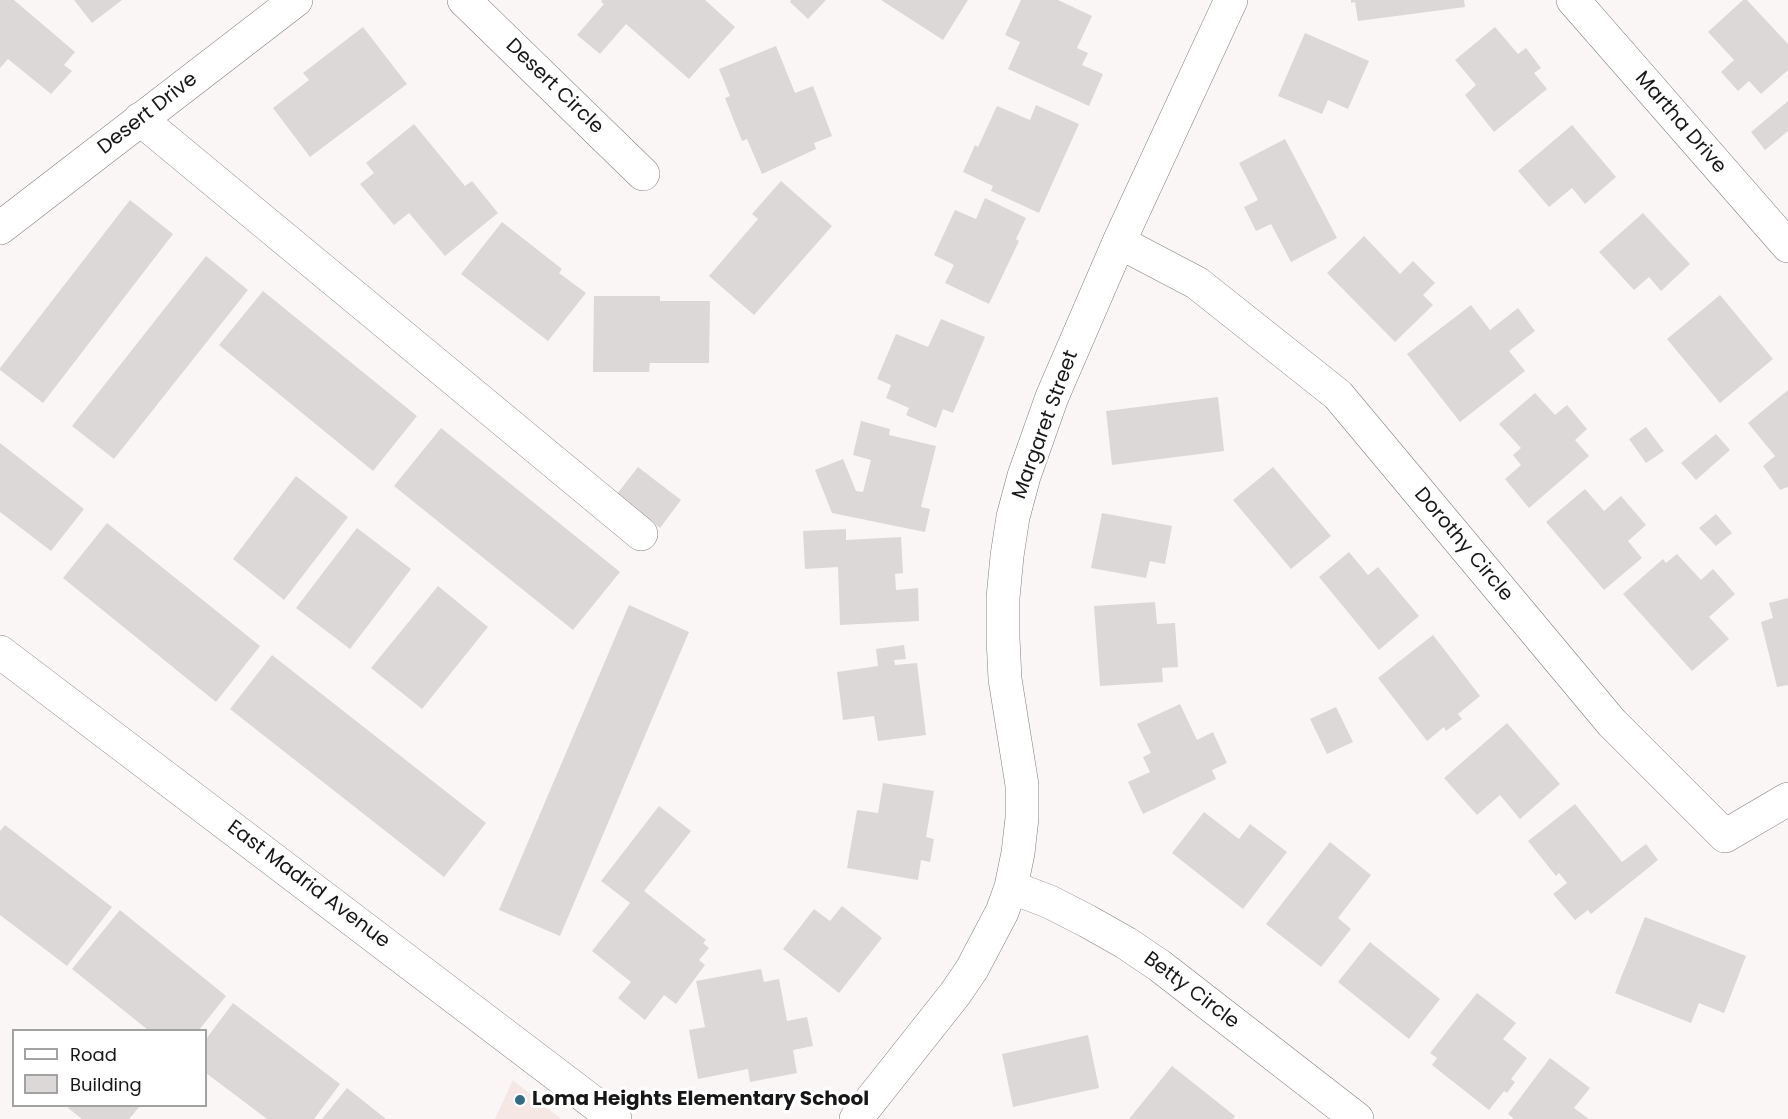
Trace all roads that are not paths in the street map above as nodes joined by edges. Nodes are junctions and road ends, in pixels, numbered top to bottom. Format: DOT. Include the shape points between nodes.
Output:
graph roads {
  1 [pos="296,0"];
  2 [pos="464,0"];
  3 [pos="1231,0"];
  4 [pos="1573,0"];
  5 [pos="140,119"];
  6 [pos="643,174"];
  7 [pos="0,228"];
  8 [pos="1119,242"];
  9 [pos="1788,246"];
  10 [pos="641,534"];
  11 [pos="0,653"];
  12 [pos="1788,800"];
  13 [pos="1011,887"];
  14 [pos="615,1119"];
  15 [pos="856,1119"];
  16 [pos="1357,1119"];
  1 -- 5 [label="street, Desert Drive"];
  2 -- 6 [label="street, Desert Circle"];
  3 -- 8 [label="street, Margaret Street"];
  4 -- 9 [label="street, Martha Drive"];
  5 -- 7 [label="street, Desert Drive"];
  5 -- 10 [label="street"];
  8 -- 12 [label="street, Dorothy Circle" via="1197,283 1338,395 1612,723 1725,836"];
  8 -- 13 [label="street, Margaret Street" via="1052,397 1013,517 1003,597 1003,638 1005,679 1022,785 1022,818"];
  11 -- 14 [label="street, East Madrid Avenue"];
  13 -- 15 [label="street, Margaret Street" via="972,969"];
  13 -- 16 [label="street, Betty Circle" via="1088,921 1126,943"];
}
